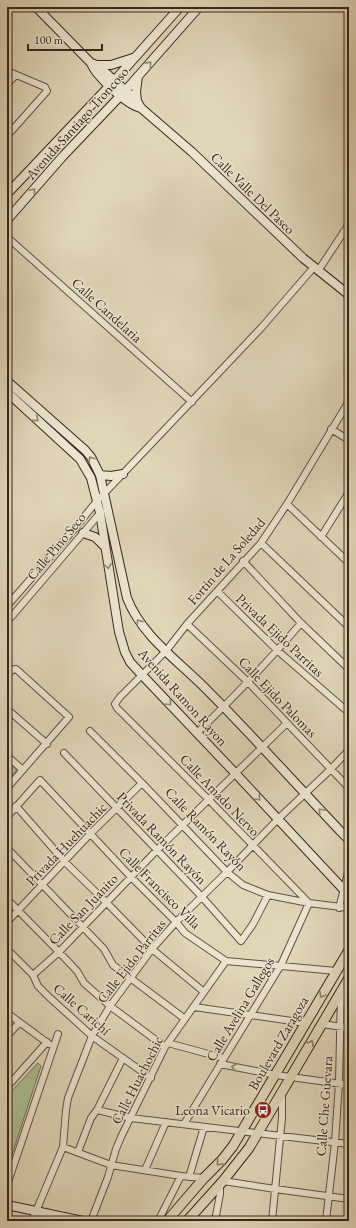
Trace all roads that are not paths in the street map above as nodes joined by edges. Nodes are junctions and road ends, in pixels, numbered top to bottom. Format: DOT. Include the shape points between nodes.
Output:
graph roads {
  1 [pos="36,7"];
  2 [pos="180,7"];
  3 [pos="199,7"];
  4 [pos="136,56"];
  5 [pos="94,64"];
  6 [pos="7,71"];
  7 [pos="16,75"];
  8 [pos="138,76"];
  9 [pos="112,83"];
  10 [pos="7,84"];
  11 [pos="121,92"];
  12 [pos="139,105"];
  13 [pos="7,136"];
  14 [pos="7,194"];
  15 [pos="7,220"];
  16 [pos="349,224"];
  17 [pos="7,236"];
  18 [pos="316,269"];
  19 [pos="349,295"];
  20 [pos="7,381"];
  21 [pos="7,392"];
  22 [pos="349,401"];
  23 [pos="192,402"];
  24 [pos="331,429"];
  25 [pos="349,440"];
  26 [pos="123,474"];
  27 [pos="100,475"];
  28 [pos="349,492"];
  29 [pos="104,493"];
  30 [pos="96,501"];
  31 [pos="107,504"];
  32 [pos="287,504"];
  33 [pos="100,513"];
  34 [pos="83,533"];
  35 [pos="321,538"];
  36 [pos="260,543"];
  37 [pos="105,547"];
  38 [pos="243,561"];
  39 [pos="349,563"];
  40 [pos="216,591"];
  41 [pos="7,606"];
  42 [pos="7,622"];
  43 [pos="301,623"];
  44 [pos="187,624"];
  45 [pos="349,627"];
  46 [pos="166,651"];
  47 [pos="278,651"];
  48 [pos="349,669"];
  49 [pos="142,675"];
  50 [pos="7,676"];
  51 [pos="248,682"];
  52 [pos="116,702"];
  53 [pos="224,707"];
  54 [pos="7,709"];
  55 [pos="348,711"];
  56 [pos="287,723"];
  57 [pos="90,731"];
  58 [pos="197,733"];
  59 [pos="47,744"];
  60 [pos="262,748"];
  61 [pos="349,750"];
  62 [pos="64,753"];
  63 [pos="7,756"];
  64 [pos="23,770"];
  65 [pos="330,770"];
  66 [pos="236,774"];
  67 [pos="142,783"];
  68 [pos="7,788"];
  69 [pos="349,788"];
  70 [pos="305,794"];
  71 [pos="208,799"];
  72 [pos="16,806"];
  73 [pos="117,808"];
  74 [pos="7,817"];
  75 [pos="278,819"];
  76 [pos="183,825"];
  77 [pos="91,833"];
  78 [pos="349,839"];
  79 [pos="252,845"];
  80 [pos="7,848"];
  81 [pos="157,850"];
  82 [pos="65,862"];
  83 [pos="349,869"];
  84 [pos="227,872"];
  85 [pos="130,876"];
  86 [pos="42,885"];
  87 [pos="344,890"];
  88 [pos="268,895"];
  89 [pos="202,897"];
  90 [pos="349,897"];
  91 [pos="7,899"];
  92 [pos="106,902"];
  93 [pos="309,903"];
  94 [pos="339,908"];
  95 [pos="349,908"];
  96 [pos="18,911"];
  97 [pos="7,922"];
  98 [pos="176,922"];
  99 [pos="82,926"];
  100 [pos="7,949"];
  101 [pos="152,949"];
  102 [pos="349,950"];
  103 [pos="59,952"];
  104 [pos="226,960"];
  105 [pos="281,965"];
  106 [pos="336,971"];
  107 [pos="33,975"];
  108 [pos="130,978"];
  109 [pos="349,978"];
  110 [pos="341,991"];
  111 [pos="204,992"];
  112 [pos="110,1006"];
  113 [pos="194,1007"];
  114 [pos="7,1013"];
  115 [pos="250,1016"];
  116 [pos="186,1019"];
  117 [pos="19,1023"];
  118 [pos="306,1023"];
  119 [pos="322,1024"];
  120 [pos="340,1027"];
  121 [pos="349,1028"];
  122 [pos="58,1034"];
  123 [pos="7,1036"];
  124 [pos="92,1036"];
  125 [pos="47,1042"];
  126 [pos="166,1045"];
  127 [pos="53,1046"];
  128 [pos="123,1058"];
  129 [pos="222,1061"];
  130 [pos="276,1075"];
  131 [pos="292,1077"];
  132 [pos="151,1078"];
  133 [pos="339,1083"];
  134 [pos="349,1085"];
  135 [pos="7,1087"];
  136 [pos="282,1094"];
  137 [pos="97,1110"];
  138 [pos="131,1118"];
  139 [pos="166,1122"];
  140 [pos="184,1124"];
  141 [pos="204,1127"];
  142 [pos="242,1132"];
  143 [pos="258,1134"];
  144 [pos="281,1136"];
  145 [pos="336,1142"];
  146 [pos="349,1144"];
  147 [pos="63,1147"];
  148 [pos="78,1152"];
  149 [pos="112,1165"];
  150 [pos="145,1170"];
  151 [pos="181,1176"];
  152 [pos="189,1177"];
  153 [pos="204,1178"];
  154 [pos="222,1182"];
  155 [pos="7,1185"];
  156 [pos="275,1190"];
  157 [pos="329,1195"];
  158 [pos="349,1199"];
  159 [pos="7,1206"];
  160 [pos="36,1212"];
  161 [pos="32,1221"];
  162 [pos="83,1221"];
  163 [pos="90,1221"];
  164 [pos="158,1221"];
  165 [pos="167,1221"];
  166 [pos="187,1221"];
  167 [pos="215,1221"];
  168 [pos="272,1221"];
  169 [pos="326,1221"];
  1 -- 5 [label="main road, Calle Valle Del Paseo"];
  2 -- 4 [label="main road, Avenida Santiago Troncoso"];
  8 -- 3 [label="main road, Avenida Santiago Troncoso, one-way"];
  4 -- 5 [label="main road" via="112,65"];
  4 -- 9 [label="main road, Avenida Santiago Troncoso"];
  5 -- 9 [label="main road, Calle Valle Del Paseo"];
  6 -- 7 [label="street"];
  7 -- 10 [label="street"];
  7 -- 13 [label="street" via="45,88 46,93"];
  8 -- 11 [label="main road, Avenida Santiago Troncoso"];
  8 -- 12 [label="main road" via="136,92"];
  9 -- 11 [label="main road, Calle Valle Del Paseo"];
  9 -- 14 [label="main road, Avenida Santiago Troncoso"];
  11 -- 12 [label="main road, Calle Valle Del Paseo" via="134,106"];
  15 -- 11 [label="main road, Avenida Santiago Troncoso, one-way"];
  12 -- 18 [label="main road, Calle Valle Del Paseo"];
  16 -- 18 [label="street, Calle Pino Seco"];
  17 -- 23 [label="street, Calle Candelaria"];
  18 -- 19 [label="main road, Calle Valle Del Paseo"];
  18 -- 23 [label="street, Calle Pino Seco"];
  27 -- 20 [label="main road, Avenida Ramon Rayon, one-way" via="85,450"];
  21 -- 30 [label="main road, Avenida Ramon Rayon, one-way" via="80,458 91,478"];
  22 -- 24 [label="street, Fortin de La Soledad"];
  23 -- 26 [label="street, Calle Pino Seco"];
  24 -- 25 [label="street"];
  24 -- 32 [label="street, Fortin de La Soledad"];
  26 -- 27 [label="main road"];
  26 -- 29 [label="street, Calle Pino Seco"];
  27 -- 29 [label="main road, Avenida Ramon Rayon"];
  28 -- 35 [label="street"];
  29 -- 30 [label="street, Calle Pino Seco"];
  29 -- 31 [label="main road, Avenida Ramon Rayon"];
  30 -- 33 [label="main road, Avenida Ramon Rayon"];
  30 -- 41 [label="street, Calle Pino Seco"];
  31 -- 33 [label="street, Calle Pino Seco"];
  46 -- 31 [label="main road, Avenida Ramon Rayon, one-way" via="145,630 130,606"];
  32 -- 35 [label="street"];
  32 -- 36 [label="street, Fortin de La Soledad"];
  33 -- 34 [label="street, Calle Pino Seco"];
  33 -- 37 [label="main road, Avenida Ramon Rayon"];
  34 -- 37 [label="main road" via="95,537"];
  34 -- 42 [label="street, Calle Pino Seco"];
  35 -- 39 [label="street"];
  36 -- 38 [label="street, Fortin de La Soledad"];
  36 -- 45 [label="street"];
  37 -- 49 [label="main road, Avenida Ramon Rayon, one-way" via="121,639 130,662"];
  38 -- 40 [label="street, Fortin de La Soledad"];
  38 -- 43 [label="street"];
  40 -- 44 [label="street, Fortin de La Soledad"];
  40 -- 47 [label="street, Privada Ejido Parritas"];
  43 -- 47 [label="street"];
  43 -- 48 [label="street"];
  44 -- 46 [label="street, Fortin de La Soledad"];
  44 -- 51 [label="street, Calle Ejido Palomas"];
  46 -- 49 [label="street, Fortin de La Soledad"];
  46 -- 53 [label="main road, Avenida Ramon Rayon"];
  47 -- 51 [label="street"];
  47 -- 55 [label="street, Privada Ejido Parritas"];
  49 -- 52 [label="street, Fortin de La Soledad"];
  49 -- 58 [label="main road, Avenida Ramon Rayon, one-way"];
  50 -- 59 [label="street" via="15,668 69,717"];
  51 -- 53 [label="street"];
  51 -- 56 [label="street, Calle Ejido Palomas"];
  52 -- 71 [label="street, Calle Amado Nervo" via="117,708"];
  53 -- 58 [label="street"];
  53 -- 60 [label="main road, Avenida Ramon Rayon"];
  54 -- 59 [label="street"];
  56 -- 60 [label="street, Calle San Juanito"];
  56 -- 65 [label="street, Calle Ejido Palomas"];
  57 -- 67 [label="street, Calle Ramón Rayón"];
  58 -- 66 [label="main road, Avenida Ramon Rayon"];
  59 -- 64 [label="street"];
  60 -- 66 [label="street, Calle San Juanito"];
  60 -- 70 [label="main road, Avenida Ramon Rayon"];
  61 -- 65 [label="street, Calle Ejido Parritas"];
  62 -- 73 [label="street, Privada Ramón Rayón"];
  63 -- 64 [label="street"];
  64 -- 68 [label="street"];
  65 -- 69 [label="street, Calle Ejido Palomas"];
  65 -- 70 [label="street, Calle Ejido Parritas"];
  66 -- 71 [label="street, Calle San Juanito"];
  66 -- 75 [label="main road, Avenida Ramon Rayon, one-way"];
  67 -- 73 [label="street, Privada Huehuachic"];
  67 -- 76 [label="street, Calle Ramón Rayón"];
  70 -- 75 [label="street, Calle Ejido Parritas"];
  78 -- 70 [label="main road, Avenida Ramon Rayon, one-way"];
  71 -- 76 [label="street, Calle San Juanito"];
  71 -- 79 [label="street, Calle Amado Nervo"];
  72 -- 74 [label="street"];
  72 -- 77 [label="street, Calle Francisco Villa" via="40,780"];
  72 -- 82 [label="street"];
  73 -- 77 [label="street, Privada Huehuachic"];
  73 -- 81 [label="street, Privada Ramón Rayón"];
  75 -- 79 [label="street, Calle Ejido Parritas"];
  75 -- 87 [label="main road, Avenida Ramon Rayon"];
  76 -- 81 [label="street, Calle San Juanito"];
  76 -- 84 [label="street, Calle Ramón Rayón"];
  77 -- 82 [label="street, Privada Huehuachic"];
  77 -- 85 [label="street, Calle Francisco Villa"];
  79 -- 84 [label="street, Calle Ejido Parritas"];
  79 -- 93 [label="street, Calle Amado Nervo"];
  80 -- 86 [label="street"];
  81 -- 85 [label="street, Calle San Juanito"];
  81 -- 89 [label="street, Privada Ramón Rayón"];
  82 -- 86 [label="street, Privada Huehuachic"];
  82 -- 92 [label="street"];
  83 -- 87 [label="street"];
  84 -- 88 [label="street, Calle Ramón Rayón" via="243,885"];
  84 -- 89 [label="street, Calle Ejido Parritas"];
  85 -- 92 [label="street, Calle San Juanito"];
  85 -- 98 [label="street, Calle Francisco Villa"];
  86 -- 96 [label="street, Privada Huehuachic"];
  86 -- 99 [label="street"];
  87 -- 90 [label="main road"];
  87 -- 94 [label="street"];
  88 -- 89 [label="street, Privada Ramón Rayón" via="241,941"];
  88 -- 93 [label="street, Calle Ramón Rayón"];
  89 -- 98 [label="street, Calle Ejido Parritas"];
  91 -- 96 [label="street"];
  92 -- 99 [label="street, Calle San Juanito"];
  92 -- 101 [label="street"];
  93 -- 94 [label="street, Calle Ramón Rayón"];
  93 -- 105 [label="street, Calle Avelina Gallegos"];
  94 -- 95 [label="street, Calle Ramón Rayón"];
  96 -- 97 [label="street, Privada Huehuachic"];
  96 -- 103 [label="street"];
  98 -- 101 [label="street, Calle Ejido Parritas"];
  98 -- 104 [label="street, Calle Francisco Villa" via="185,933"];
  99 -- 103 [label="street, Calle San Juanito"];
  99 -- 108 [label="street" via="104,949 113,965"];
  100 -- 107 [label="street, Calle Carichí"];
  101 -- 108 [label="street, Calle Ejido Parritas"];
  101 -- 111 [label="street"];
  102 -- 106 [label="main road, Boulevard Zaragoza"];
  103 -- 107 [label="street, Calle San Juanito"];
  103 -- 112 [label="street" via="84,983"];
  104 -- 105 [label="street, Calle Francisco Villa"];
  104 -- 111 [label="street, Calle Huachochic"];
  105 -- 106 [label="street, Calle Francisco Villa"];
  105 -- 115 [label="street, Calle Avelina Gallegos"];
  106 -- 118 [label="main road, Boulevard Zaragoza, one-way"];
  107 -- 124 [label="street, Calle Carichí" via="38,986"];
  108 -- 112 [label="street, Calle Ejido Parritas"];
  108 -- 116 [label="street"];
  109 -- 110 [label="main road, Boulevard Zaragoza"];
  110 -- 119 [label="main road, Boulevard Zaragoza"];
  110 -- 120 [label="street, Calle Che Guevara"];
  111 -- 113 [label="street, Calle Huachochic"];
  112 -- 124 [label="street, Calle Ejido Parritas"];
  112 -- 126 [label="street"];
  113 -- 115 [label="street"];
  113 -- 116 [label="street, Calle Huachochic"];
  114 -- 117 [label="street"];
  115 -- 118 [label="street"];
  115 -- 129 [label="street, Calle Avelina Gallegos"];
  116 -- 126 [label="street, Calle Huachochic"];
  117 -- 123 [label="street"];
  117 -- 125 [label="street"];
  118 -- 130 [label="main road, Boulevard Zaragoza"];
  119 -- 120 [label="street"];
  131 -- 119 [label="main road, Boulevard Zaragoza, one-way"];
  120 -- 121 [label="street"];
  120 -- 133 [label="street, Calle Che Guevara"];
  122 -- 127 [label="street"];
  124 -- 128 [label="street, Calle Carichí"];
  124 -- 147 [label="street, Calle Ejido Parritas" via="68,1098"];
  125 -- 127 [label="street"];
  125 -- 135 [label="street"];
  126 -- 129 [label="street"];
  126 -- 132 [label="street, Calle Huachochic"];
  127 -- 155 [label="street"];
  128 -- 132 [label="street, Calle Carichí"];
  128 -- 137 [label="street"];
  130 -- 129 [label="street, one-way"];
  129 -- 140 [label="street, Calle Avelina Gallegos"];
  130 -- 131 [label="street"];
  130 -- 142 [label="main road, Boulevard Zaragoza"];
  131 -- 133 [label="street"];
  131 -- 136 [label="main road, Boulevard Zaragoza"];
  132 -- 138 [label="street, Calle Huachochic"];
  133 -- 134 [label="street"];
  133 -- 145 [label="street, Calle Che Guevara"];
  136 -- 143 [label="main road, Boulevard Zaragoza"];
  136 -- 144 [label="street"];
  137 -- 138 [label="street"];
  137 -- 148 [label="street"];
  138 -- 139 [label="street"];
  138 -- 149 [label="street, Calle Huachochic" via="121,1137"];
  139 -- 140 [label="street"];
  139 -- 150 [label="street"];
  140 -- 141 [label="street"];
  141 -- 142 [label="street"];
  141 -- 152 [label="street"];
  142 -- 143 [label="street"];
  142 -- 153 [label="main road, Boulevard Zaragoza, one-way" via="222,1160"];
  143 -- 144 [label="street"];
  143 -- 154 [label="main road, Boulevard Zaragoza"];
  144 -- 145 [label="street"];
  144 -- 156 [label="street"];
  145 -- 146 [label="street"];
  145 -- 157 [label="street, Calle Che Guevara"];
  147 -- 148 [label="street"];
  147 -- 160 [label="street, Calle Ejido Parritas"];
  148 -- 149 [label="street"];
  149 -- 150 [label="street"];
  149 -- 163 [label="street, Calle Huachochic"];
  150 -- 151 [label="street"];
  151 -- 152 [label="street"];
  151 -- 164 [label="street"];
  152 -- 153 [label="street"];
  153 -- 165 [label="main road, Boulevard Zaragoza"];
  154 -- 156 [label="street"];
  154 -- 166 [label="main road, Boulevard Zaragoza"];
  154 -- 167 [label="street"];
  156 -- 157 [label="street"];
  156 -- 168 [label="street"];
  157 -- 158 [label="street"];
  157 -- 169 [label="street, Calle Che Guevara"];
  159 -- 160 [label="main road"];
  160 -- 161 [label="street, Calle Ejido Parritas"];
  160 -- 162 [label="main road"];
}
